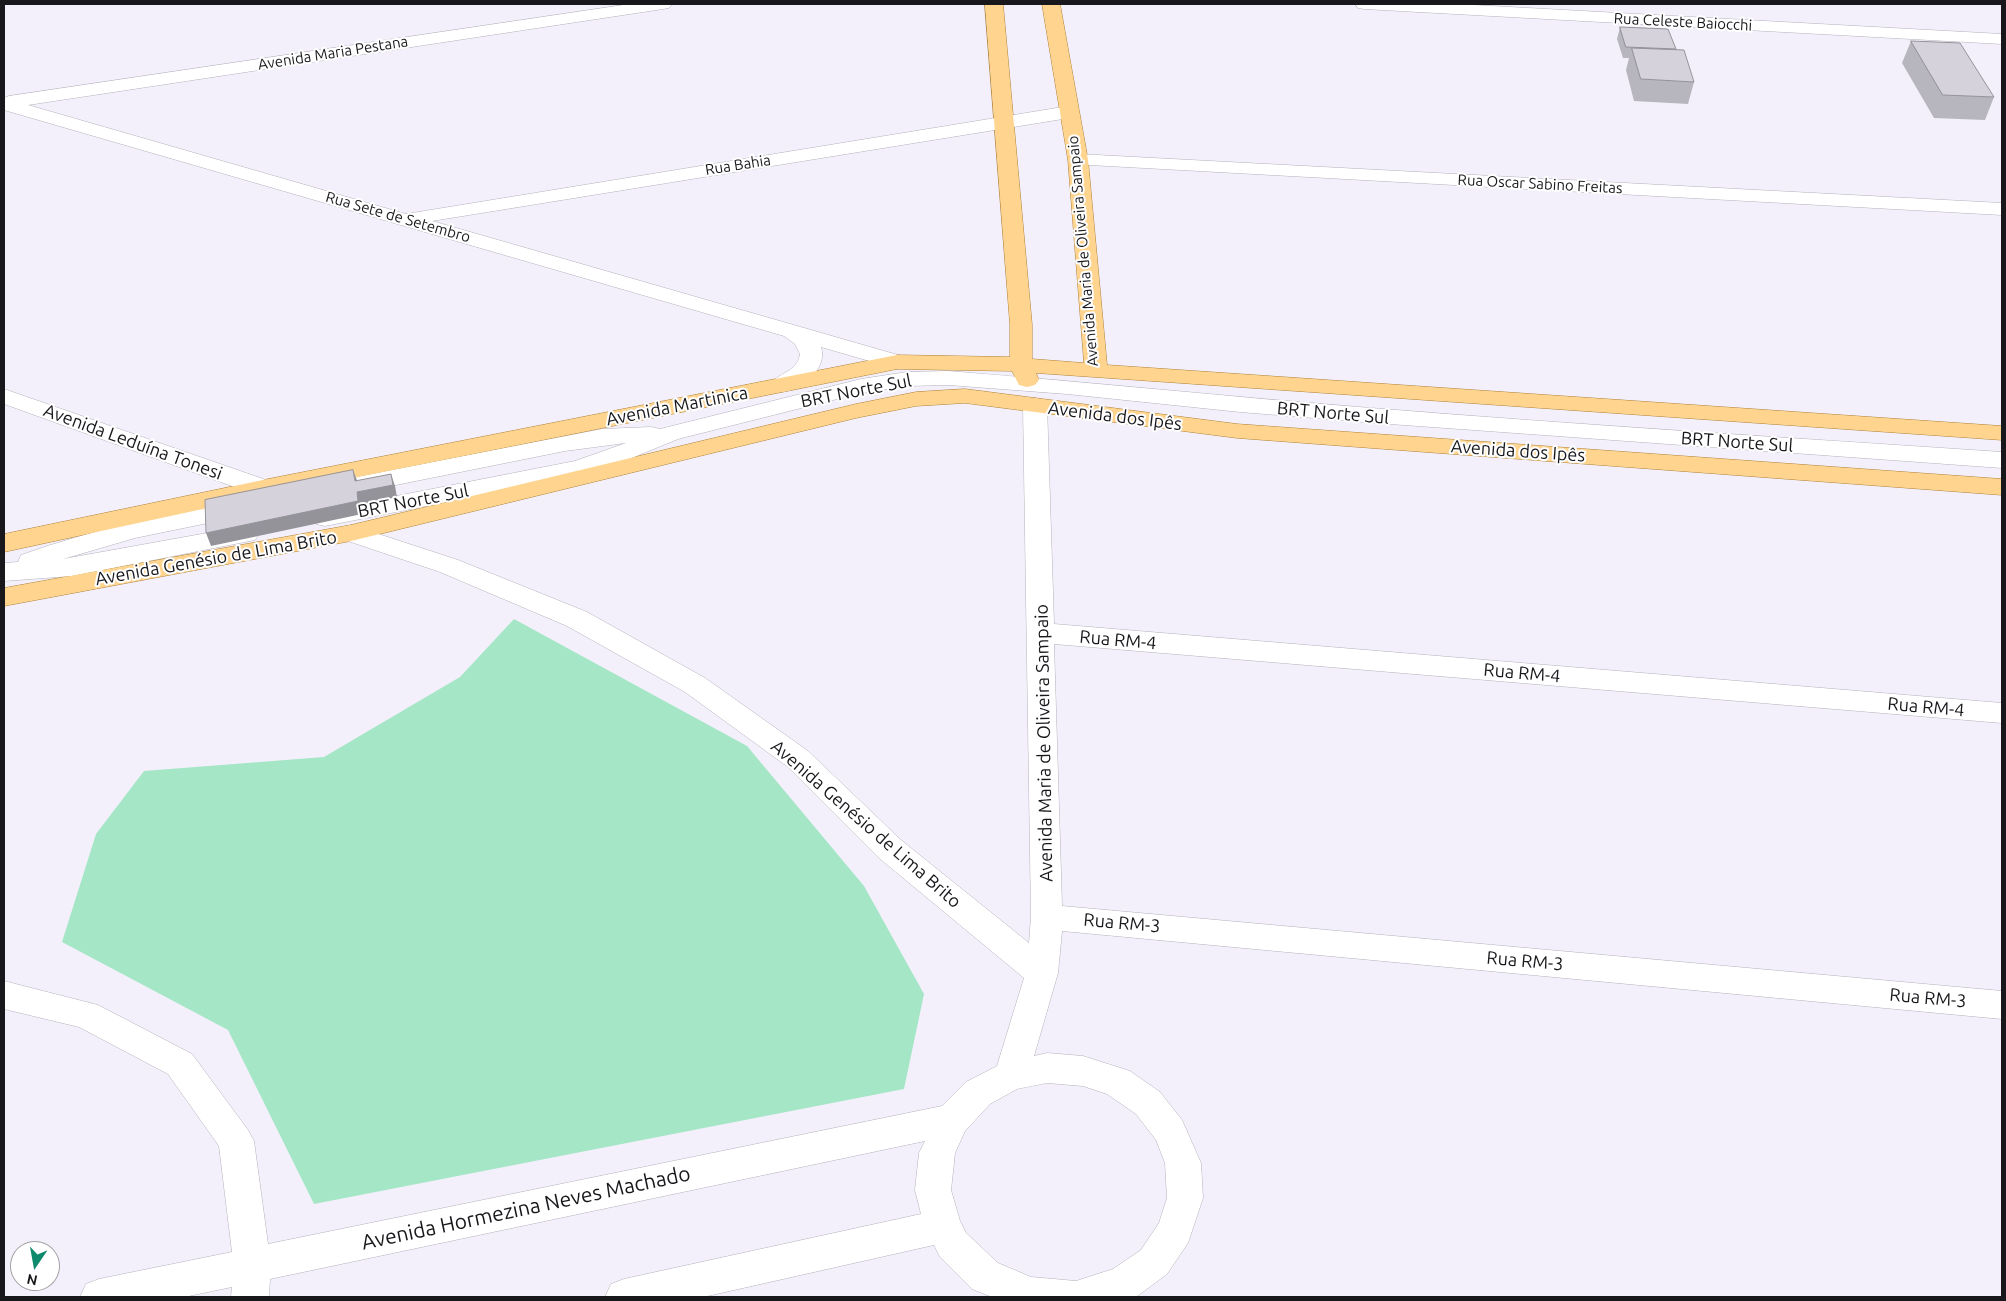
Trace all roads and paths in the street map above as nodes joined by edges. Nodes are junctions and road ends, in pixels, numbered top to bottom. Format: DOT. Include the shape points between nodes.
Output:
graph roads {
  1 [pos="663,4"];
  2 [pos="994,4"];
  3 [pos="1051,4"];
  4 [pos="1364,4"];
  5 [pos="1727,4"];
  6 [pos="1735,26"];
  7 [pos="2002,39"];
  8 [pos="4,104"];
  9 [pos="1069,112"];
  10 [pos="1004,122"];
  11 [pos="1078,160"];
  12 [pos="2002,209"];
  13 [pos="406,219"];
  14 [pos="792,332"];
  15 [pos="897,362"];
  16 [pos="1096,371"];
  17 [pos="1028,385"];
  18 [pos="780,386"];
  19 [pos="1067,387"];
  20 [pos="4,396"];
  21 [pos="2002,433"];
  22 [pos="2002,460"];
  23 [pos="2002,487"];
  24 [pos="263,488"];
  25 [pos="351,533"];
  26 [pos="4,543"];
  27 [pos="4,571"];
  28 [pos="4,597"];
  29 [pos="1042,634"];
  30 [pos="2002,713"];
  31 [pos="1047,916"];
  32 [pos="1042,973"];
  33 [pos="4,995"];
  34 [pos="2002,1005"];
  35 [pos="1011,1075"];
  36 [pos="952,1120"];
  37 [pos="943,1226"];
  38 [pos="251,1281"];
  39 [pos="985,1286"];
  40 [pos="1134,1291"];
  41 [pos="100,1297"];
  42 [pos="624,1297"];
  43 [pos="1071,1297"];
  44 [pos="1080,1297"];
  1 -- 8 [label="street, Avenida Maria Pestana"];
  2 -- 10 [label="main road, Avenida Maria de Oliveira Sampaio"];
  3 -- 9 [label="main road, Avenida Maria de Oliveira Sampaio"];
  4 -- 6 [label="street, Rua Celeste Baiocchi"];
  5 -- 6 [label="street"];
  6 -- 7 [label="street, Rua Celeste Baiocchi"];
  8 -- 13 [label="street, Rua Sete de Setembro"];
  9 -- 10 [label="street, Rua Bahia"];
  9 -- 11 [label="main road, Avenida Maria de Oliveira Sampaio"];
  10 -- 13 [label="street, Rua Bahia"];
  10 -- 17 [label="main road, Avenida Maria de Oliveira Sampaio"];
  11 -- 12 [label="street, Rua Oscar Sabino Freitas"];
  11 -- 16 [label="main road, Avenida Maria de Oliveira Sampaio"];
  13 -- 14 [label="street, Rua Sete de Setembro"];
  14 -- 15 [label="street, Rua Sete de Setembro"];
  14 -- 18 [label="street, Rua Sete de Setembro" via="808,343 812,358 802,374"];
  15 -- 17 [label="main road, Avenida Martinica" via="955,360"];
  15 -- 18 [label="main road, Avenida Martinica"];
  16 -- 17 [label="main road, Avenida Martinica"];
  16 -- 19 [label="main road, Avenida Maria de Oliveira Sampaio"];
  16 -- 21 [label="main road"];
  17 -- 19 [label="street, BRT Norte Sul"];
  17 -- 23 [label="main road, Avenida dos Ipês" via="1237,431"];
  17 -- 25 [label="main road, Avenida Martinica" via="965,396 916,399 847,413"];
  17 -- 27 [label="street, BRT Norte Sul" via="948,378 908,379 861,386 670,434 580,468 72,567"];
  17 -- 29 [label="street, Avenida Maria de Oliveira Sampaio"];
  18 -- 24 [label="main road, Avenida Martinica"];
  19 -- 22 [label="street, BRT Norte Sul" via="1376,416"];
  20 -- 24 [label="street, Avenida Leduína Tonesi"];
  24 -- 26 [label="main road"];
  25 -- 28 [label="main road, Avenida Genésio de Lima Brito"];
  25 -- 32 [label="street, Avenida Genésio de Lima Brito" via="450,566 577,619 695,685 798,759 890,849"];
  29 -- 30 [label="street, Rua RM-4"];
  29 -- 31 [label="street, Avenida Maria de Oliveira Sampaio"];
  31 -- 32 [label="street, Avenida Maria de Oliveira Sampaio"];
  31 -- 34 [label="street, Rua RM-3"];
  32 -- 35 [label="street, Avenida Maria de Oliveira Sampaio"];
  33 -- 38 [label="street" via="86,1015 180,1064 236,1142"];
  35 -- 36 [label="street" via="978,1093"];
  35 -- 40 [label="street" via="1047,1068 1083,1071 1118,1082 1148,1102 1170,1131 1183,1163 1185,1198 1175,1232"];
  36 -- 37 [label="street" via="937,1152 933,1190"];
  36 -- 38 [label="street, Avenida Hormezina Neves Machado"];
  37 -- 39 [label="street" via="953,1245"];
  37 -- 42 [label="street"];
  38 -- 41 [label="street, Avenida Hormezina Neves Machado"];
  39 -- 43 [label="street" via="1030,1295"];
  40 -- 44 [label="street"];
}
